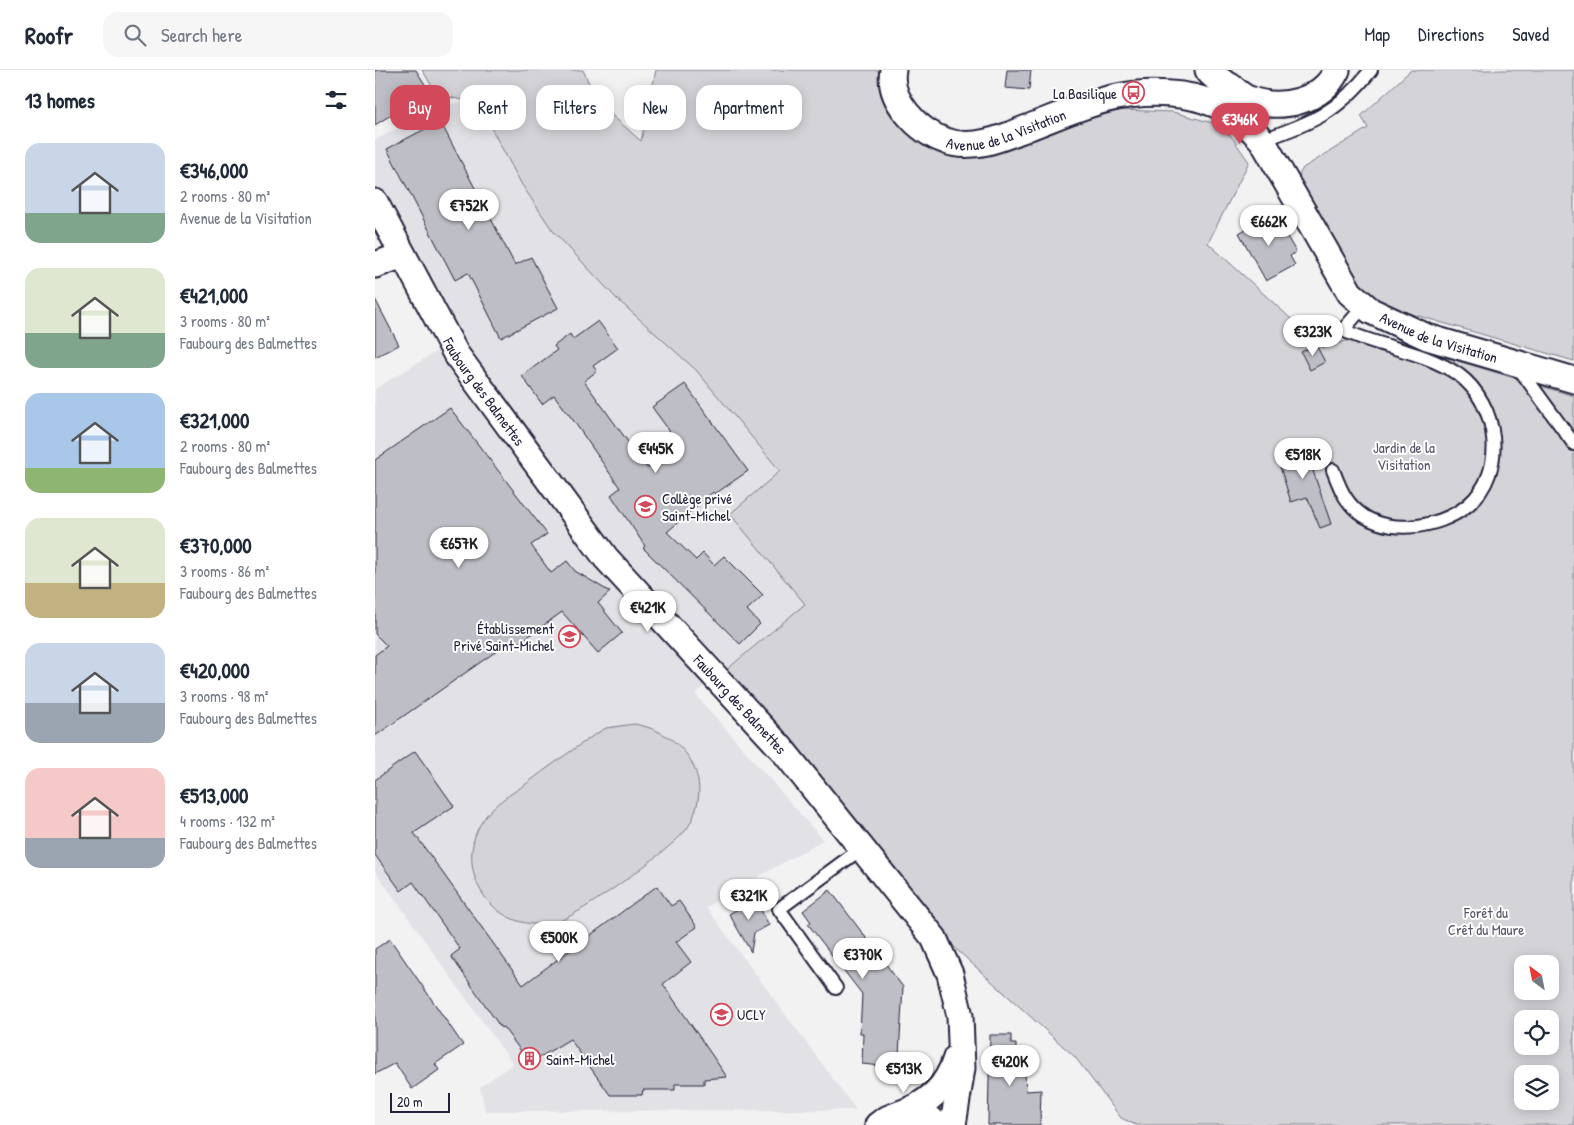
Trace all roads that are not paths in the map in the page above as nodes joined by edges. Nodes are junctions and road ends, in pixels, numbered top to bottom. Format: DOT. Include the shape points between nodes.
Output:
graph roads {
  1 [pos="893,70"];
  2 [pos="1208,70"];
  3 [pos="1337,70"];
  4 [pos="1371,70"];
  5 [pos="1262,140"];
  6 [pos="375,202"];
  7 [pos="403,255"];
  8 [pos="375,266"];
  9 [pos="1365,306"];
  10 [pos="1515,363"];
  11 [pos="1574,380"];
  12 [pos="1574,444"];
  13 [pos="1333,470"];
  14 [pos="862,848"];
  15 [pos="836,988"];
  16 [pos="960,1044"];
  17 [pos="883,1120"];
  18 [pos="938,1125"];
  19 [pos="953,1125"];
  1 -- 5 [label="street, Avenue de la Visitation" via="894,89 912,119 945,141 957,144 989,142 1112,97 1155,92 1218,104 1243,119"];
  2 -- 3 [label="street" via="1249,99 1282,105 1300,102 1317,92"];
  4 -- 5 [label="lane" via="1335,109 1298,128"];
  5 -- 9 [label="street, Avenue de la Visitation" via="1350,293"];
  6 -- 7 [label="street, Faubourg des Balmettes"];
  7 -- 8 [label="street"];
  7 -- 14 [label="street, Faubourg des Balmettes" via="455,354 606,558 781,748"];
  9 -- 10 [label="street, Avenue de la Visitation" via="1371,312 1427,337"];
  9 -- 13 [label="lane" via="1343,330 1364,340 1409,350 1459,375 1487,409 1493,453 1485,482 1468,505 1437,521 1410,527 1380,523 1354,508 1341,492"];
  10 -- 11 [label="street, Avenue de la Visitation"];
  10 -- 12 [label="lane"];
  14 -- 15 [label="lane" via="779,909"];
  14 -- 16 [label="street, Faubourg des Balmettes" via="934,938 955,992 960,1016"];
  16 -- 17 [label="street, Faubourg des Balmettes" via="953,1066 938,1092 927,1102"];
  16 -- 19 [label="street, Faubourg des Balmettes" via="962,1068"];
  17 -- 18 [label="street" via="913,1113"];
}
